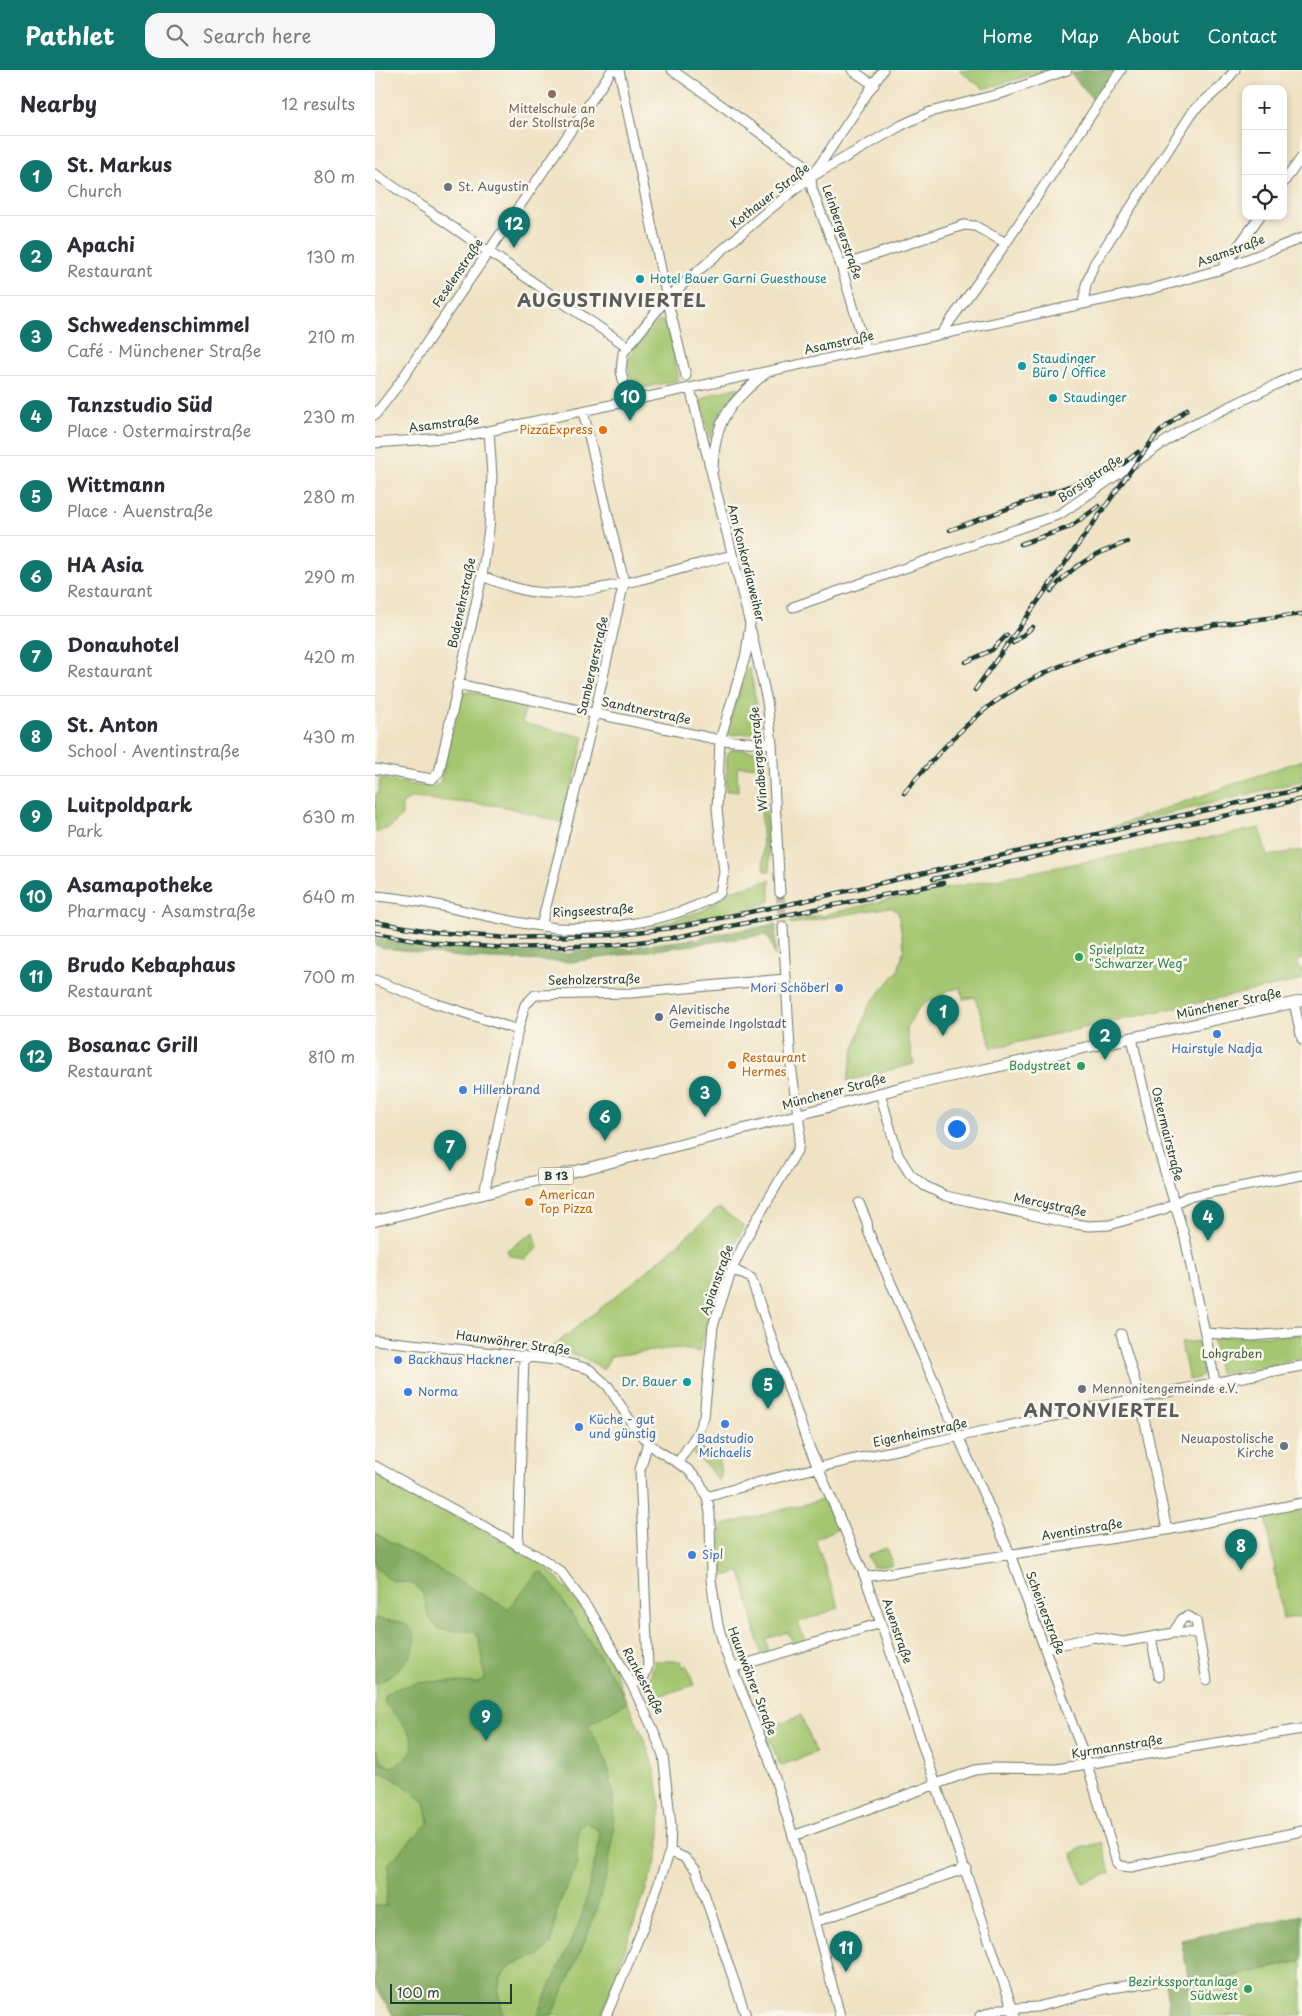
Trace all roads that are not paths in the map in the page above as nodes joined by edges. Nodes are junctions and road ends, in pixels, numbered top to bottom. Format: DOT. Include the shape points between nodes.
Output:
graph roads {
  1 [pos="612,70"];
  2 [pos="619,70"];
  3 [pos="672,70"];
  4 [pos="852,70"];
  5 [pos="883,70"];
  6 [pos="1066,70"];
  7 [pos="1121,70"];
  8 [pos="1235,70"];
  9 [pos="874,85"];
  10 [pos="1302,157"];
  11 [pos="375,174"];
  12 [pos="811,177"];
  13 [pos="1287,178"];
  14 [pos="1257,220"];
  15 [pos="1302,238"];
  16 [pos="1006,243"];
  17 [pos="488,251"];
  18 [pos="841,266"];
  19 [pos="1222,269"];
  20 [pos="667,298"];
  21 [pos="1083,304"];
  22 [pos="941,334"];
  23 [pos="627,347"];
  24 [pos="866,350"];
  25 [pos="768,371"];
  26 [pos="1302,372"];
  27 [pos="686,376"];
  28 [pos="690,388"];
  29 [pos="628,401"];
  30 [pos="583,411"];
  31 [pos="376,416"];
  32 [pos="489,431"];
  33 [pos="375,443"];
  34 [pos="713,483"];
  35 [pos="732,555"];
  36 [pos="482,576"];
  37 [pos="624,582"];
  38 [pos="793,607"];
  39 [pos="750,624"];
  40 [pos="457,684"];
  41 [pos="595,713"];
  42 [pos="720,740"];
  43 [pos="772,744"];
  44 [pos="375,769"];
  45 [pos="720,893"];
  46 [pos="781,893"];
  47 [pos="375,896"];
  48 [pos="541,926"];
  49 [pos="783,927"];
  50 [pos="785,979"];
  51 [pos="375,980"];
  52 [pos="1298,1002"];
  53 [pos="518,1030"];
  54 [pos="1132,1038"];
  55 [pos="1302,1039"];
  56 [pos="880,1093"];
  57 [pos="798,1114"];
  58 [pos="1302,1175"];
  59 [pos="484,1194"];
  60 [pos="1173,1203"];
  61 [pos="859,1204"];
  62 [pos="375,1221"];
  63 [pos="732,1269"];
  64 [pos="1302,1332"];
  65 [pos="1206,1333"];
  66 [pos="1121,1334"];
  67 [pos="376,1339"];
  68 [pos="524,1356"];
  69 [pos="1302,1366"];
  70 [pos="1215,1381"];
  71 [pos="1139,1398"];
  72 [pos="959,1437"];
  73 [pos="648,1442"];
  74 [pos="678,1462"];
  75 [pos="375,1466"];
  76 [pos="818,1468"];
  77 [pos="707,1497"];
  78 [pos="1302,1503"];
  79 [pos="1167,1530"];
  80 [pos="518,1547"];
  81 [pos="1009,1554"];
  82 [pos="865,1577"];
  83 [pos="881,1623"];
  84 [pos="1173,1633"];
  85 [pos="1198,1633"];
  86 [pos="1151,1638"];
  87 [pos="1045,1648"];
  88 [pos="732,1668"];
  89 [pos="1159,1676"];
  90 [pos="1207,1680"];
  91 [pos="632,1685"];
  92 [pos="1302,1729"];
  93 [pos="1087,1764"];
  94 [pos="937,1784"];
  95 [pos="1302,1831"];
  96 [pos="793,1836"];
  97 [pos="670,1851"];
  98 [pos="966,1868"];
  99 [pos="815,1922"];
  100 [pos="1158,1981"];
  101 [pos="1014,2012"];
  102 [pos="606,2016"];
  103 [pos="746,2016"];
  104 [pos="840,2016"];
  105 [pos="980,2016"];
  1 -- 17 [label="street, Feselenstraße"];
  2 -- 20 [label="street"];
  3 -- 12 [label="street, Leinbergerstraße" via="805,165"];
  4 -- 9 [label="street"];
  5 -- 9 [label="street"];
  6 -- 12 [label="street, Kothauer Straße" via="1003,93 930,112"];
  7 -- 16 [label="street"];
  8 -- 21 [label="street" via="1194,110 1094,264"];
  9 -- 12 [label="street"];
  10 -- 13 [label="street"];
  11 -- 17 [label="street"];
  12 -- 18 [label="street, Leinbergerstraße" via="812,189"];
  12 -- 20 [label="street, Kothauer Straße"];
  14 -- 19 [label="street"];
  15 -- 19 [label="street, Asamstraße"];
  16 -- 18 [label="street" via="975,226 964,225"];
  16 -- 22 [label="street"];
  17 -- 23 [label="street"];
  17 -- 31 [label="street, Feselenstraße"];
  18 -- 24 [label="street, Leinbergerstraße"];
  19 -- 21 [label="street, Asamstraße"];
  20 -- 23 [label="street, Kothauer Straße"];
  20 -- 27 [label="street"];
  21 -- 22 [label="street, Asamstraße"];
  22 -- 24 [label="street, Asamstraße"];
  23 -- 29 [label="street, Kothauer Straße" via="621,362"];
  24 -- 25 [label="street, Asamstraße"];
  25 -- 28 [label="street, Asamstraße"];
  25 -- 34 [label="street" via="737,397 727,410 715,440"];
  26 -- 38 [label="street, Borsigstraße" via="1185,428 1060,514"];
  28 -- 29 [label="street, Asamstraße"];
  28 -- 34 [label="street, Am Konkordiaweiher"];
  29 -- 30 [label="street, Asamstraße"];
  30 -- 32 [label="street, Asamstraße"];
  30 -- 37 [label="street, Sambergerstraße"];
  32 -- 33 [label="street, Asamstraße" via="450,438"];
  32 -- 36 [label="street, Bodenehrstraße" via="492,504"];
  34 -- 35 [label="street, Am Konkordiaweiher"];
  35 -- 37 [label="street"];
  35 -- 39 [label="street, Am Konkordiaweiher"];
  36 -- 37 [label="street" via="515,588 544,593 571,592"];
  36 -- 40 [label="street, Bodenehrstraße"];
  37 -- 41 [label="street, Sambergerstraße"];
  39 -- 42 [label="street, Am Konkordiaweiher" via="746,654"];
  39 -- 43 [label="street, Windbergerstraße" via="767,701"];
  40 -- 41 [label="street, Sandtnerstraße"];
  40 -- 44 [label="street, Bodenehrstraße" via="436,777 423,778"];
  41 -- 42 [label="street, Sandtnerstraße"];
  41 -- 48 [label="street, Sambergerstraße"];
  42 -- 43 [label="street, Sandtnerstraße"];
  42 -- 45 [label="street, Am Konkordiaweiher" via="717,809 724,872"];
  43 -- 46 [label="street, Windbergerstraße"];
  45 -- 48 [label="street, Ringseestraße" via="697,906 642,921"];
  47 -- 48 [label="street, Ringseestraße" via="406,899"];
  49 -- 50 [label="street"];
  50 -- 53 [label="street, Seeholzerstraße" via="648,992 535,995 525,1005"];
  50 -- 57 [label="street"];
  51 -- 53 [label="street"];
  52 -- 54 [label="main road, Münchener Straße / B 13"];
  52 -- 55 [label="street"];
  53 -- 59 [label="street, Seeholzerstraße"];
  54 -- 56 [label="main road, Münchener Straße / B 13"];
  54 -- 60 [label="street, Ostermairstraße"];
  56 -- 57 [label="main road, Münchener Straße / B 13"];
  56 -- 60 [label="street, Mercystraße" via="898,1155 910,1174 934,1192 1089,1226 1109,1225"];
  57 -- 59 [label="main road, Münchener Straße / B 13"];
  57 -- 63 [label="street, Apianstraße" via="799,1149 751,1229"];
  58 -- 60 [label="street, Mercystraße" via="1187,1197"];
  59 -- 62 [label="main road, Münchener Straße / B 13"];
  60 -- 65 [label="street, Ostermairstraße" via="1182,1228"];
  61 -- 72 [label="street, Scheinerstraße" via="892,1289"];
  63 -- 74 [label="street, Apianstraße" via="713,1326 704,1417"];
  63 -- 76 [label="street, Auenstraße" via="751,1278"];
  64 -- 65 [label="street" via="1251,1336"];
  65 -- 70 [label="street, Ostermairstraße"];
  66 -- 71 [label="street"];
  67 -- 68 [label="street, Haunwöhrer Straße"];
  68 -- 73 [label="street, Haunwöhrer Straße" via="556,1360 594,1372 608,1386"];
  68 -- 80 [label="street"];
  69 -- 70 [label="street, Eigenheimstraße"];
  70 -- 71 [label="street, Eigenheimstraße"];
  71 -- 72 [label="street, Eigenheimstraße"];
  71 -- 79 [label="street"];
  72 -- 76 [label="street, Eigenheimstraße"];
  72 -- 81 [label="street, Scheinerstraße"];
  73 -- 74 [label="street, Haunwöhrer Straße"];
  73 -- 91 [label="street" via="639,1470 648,1666 644,1677"];
  74 -- 77 [label="street, Haunwöhrer Straße" via="695,1476"];
  75 -- 80 [label="street, Rankestraße"];
  76 -- 77 [label="street, Eigenheimstraße"];
  76 -- 82 [label="street, Auenstraße"];
  77 -- 88 [label="street, Haunwöhrer Straße" via="712,1596"];
  78 -- 79 [label="street, Aventinstraße"];
  79 -- 81 [label="street, Aventinstraße"];
  80 -- 91 [label="street, Rankestraße" via="561,1572 593,1617"];
  81 -- 82 [label="street, Aventinstraße"];
  81 -- 87 [label="street, Scheinerstraße"];
  82 -- 83 [label="street, Auenstraße"];
  83 -- 88 [label="street"];
  83 -- 94 [label="street, Auenstraße"];
  84 -- 85 [label="street"];
  84 -- 85 [label="street" via="1181,1619 1188,1616 1196,1622"];
  84 -- 86 [label="street"];
  85 -- 90 [label="street"];
  86 -- 87 [label="street" via="1123,1642 1094,1637"];
  86 -- 89 [label="street"];
  87 -- 93 [label="street, Scheinerstraße"];
  88 -- 96 [label="street, Haunwöhrer Straße" via="768,1756"];
  91 -- 97 [label="street, Rankestraße" via="663,1755 671,1825"];
  92 -- 93 [label="street, Kyrmannstraße"];
  93 -- 94 [label="street, Kyrmannstraße" via="1056,1769 992,1768"];
  93 -- 95 [label="street, Scheinerstraße" via="1114,1858 1121,1866 1131,1867"];
  94 -- 96 [label="street, Kyrmannstraße"];
  94 -- 98 [label="street, Auenstraße"];
  96 -- 99 [label="street, Haunwöhrer Straße"];
  97 -- 102 [label="street, Rankestraße"];
  97 -- 103 [label="street" via="685,1858 696,1870"];
  98 -- 99 [label="street"];
  98 -- 101 [label="street, Auenstraße"];
  99 -- 104 [label="street, Haunwöhrer Straße"];
  100 -- 101 [label="street" via="1105,1989"];
  101 -- 105 [label="street" via="1000,2009"];
}
